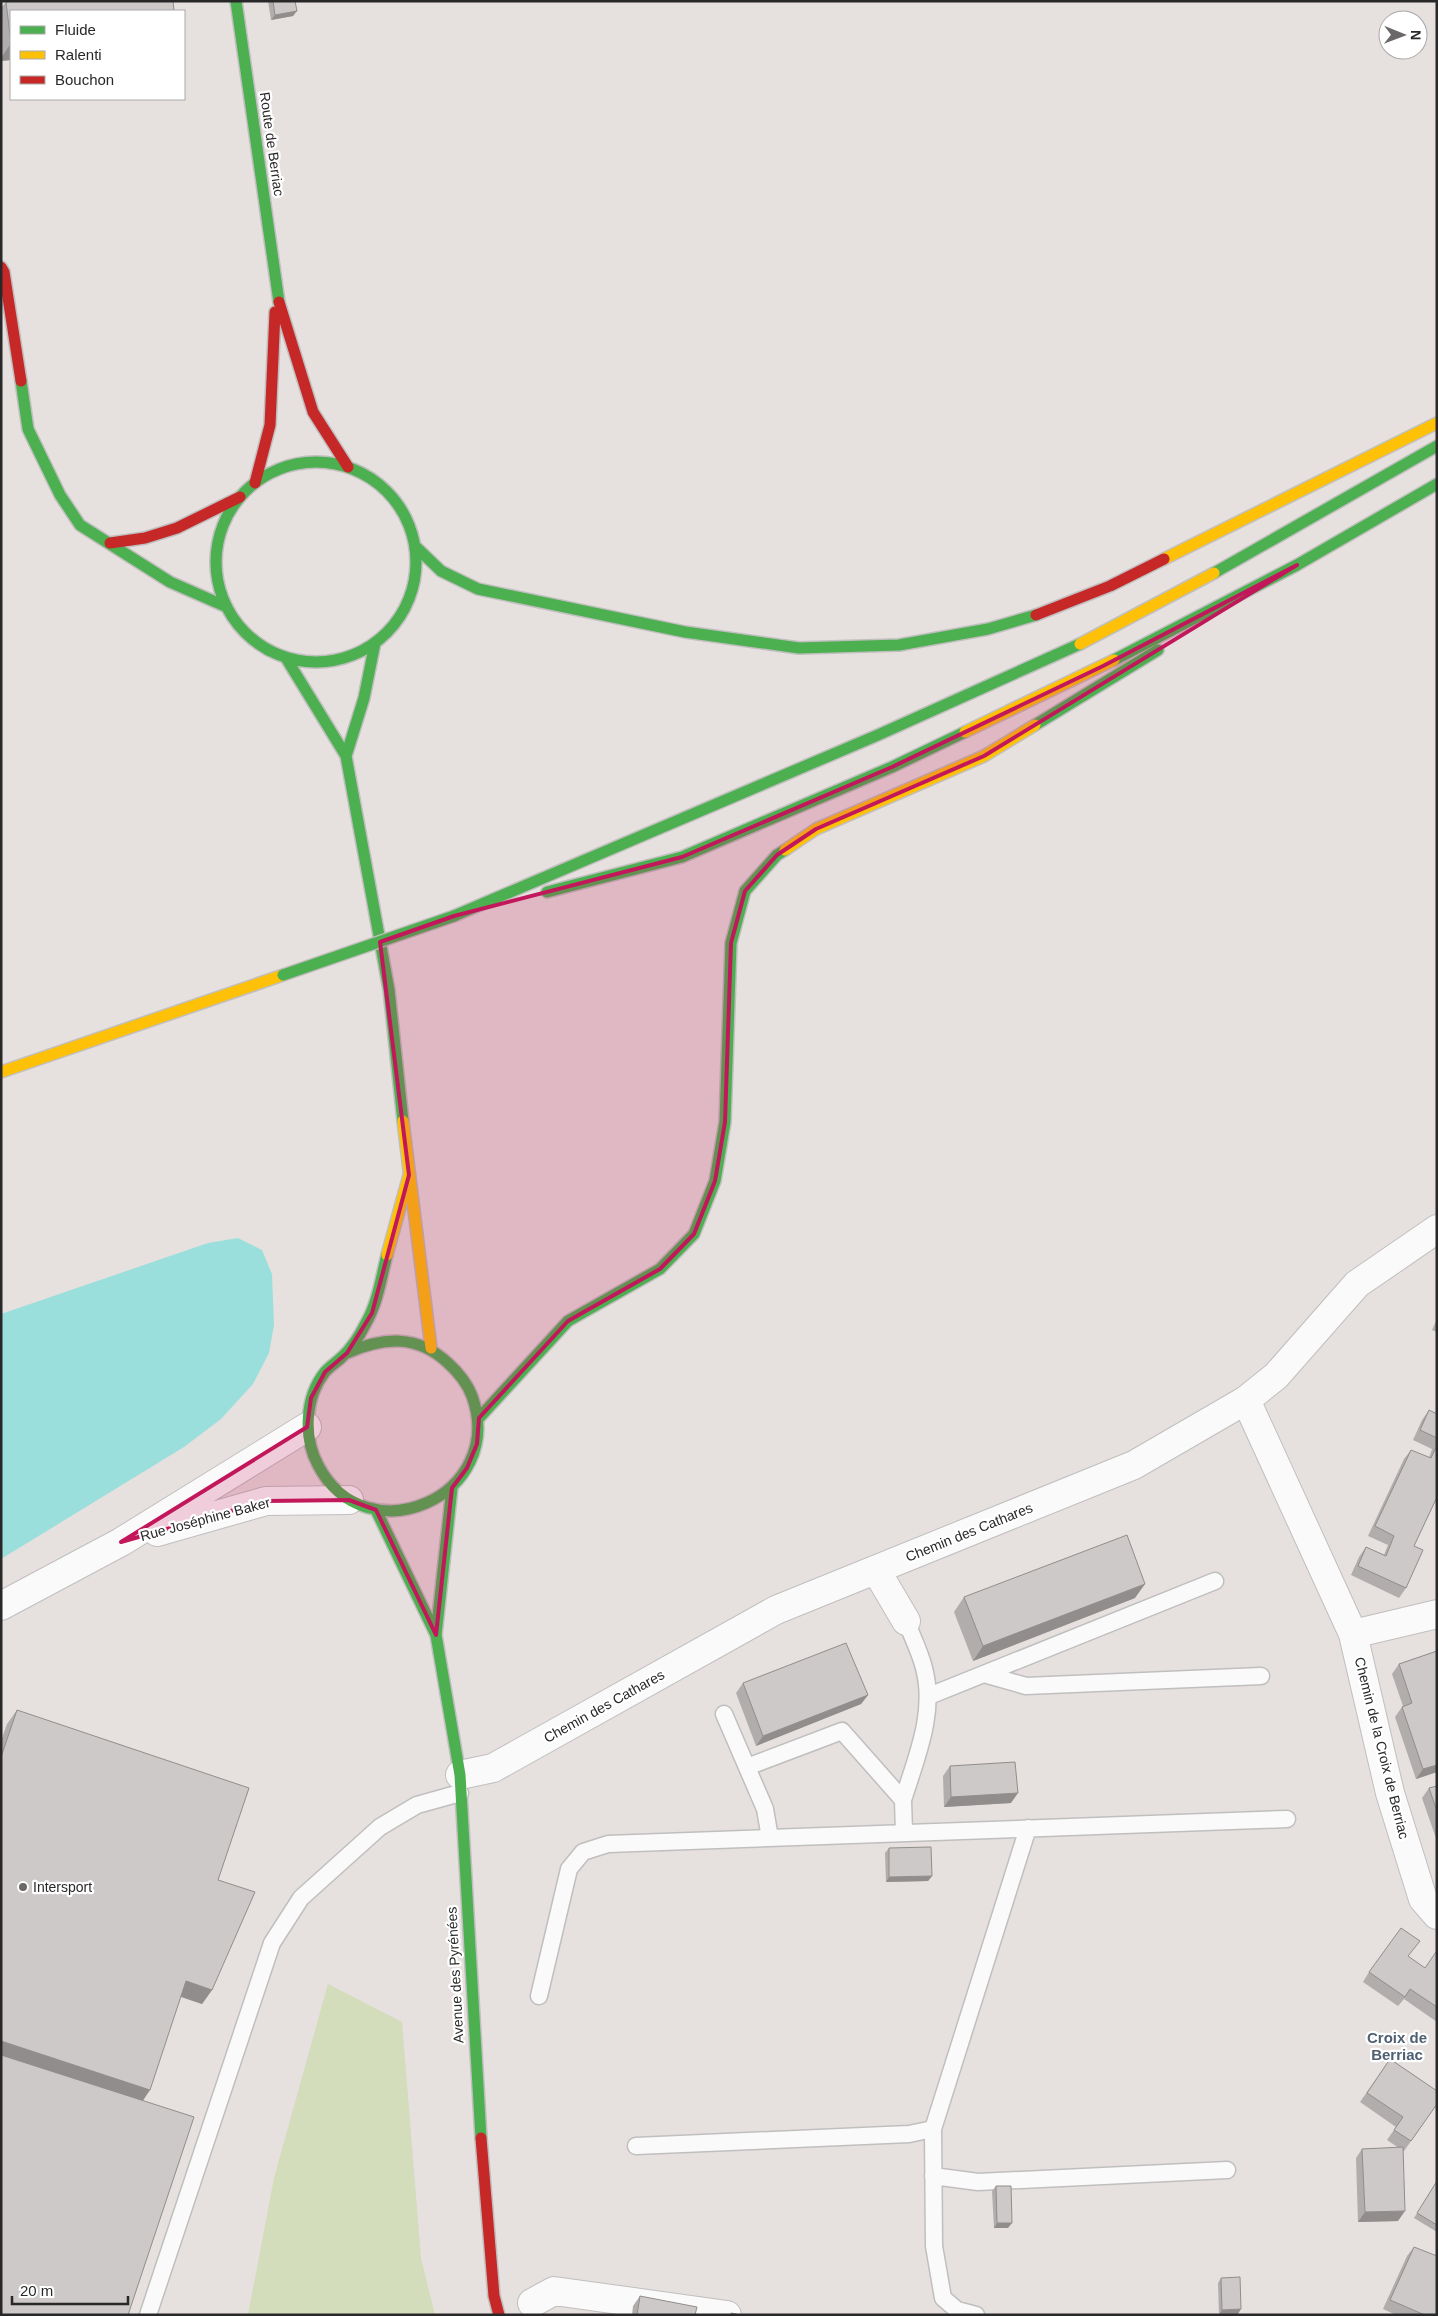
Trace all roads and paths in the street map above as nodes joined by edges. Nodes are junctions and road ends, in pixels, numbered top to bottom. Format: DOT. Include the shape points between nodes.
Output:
graph roads {
  1 [pos="236,1"];
  2 [pos="1,267"];
  3 [pos="276,291"];
  4 [pos="1437,423"];
  5 [pos="1437,446"];
  6 [pos="348,467"];
  7 [pos="255,483"];
  8 [pos="1437,484"];
  9 [pos="240,497"];
  10 [pos="110,543"];
  11 [pos="415,546"];
  12 [pos="1297,565"];
  13 [pos="227,607"];
  14 [pos="375,643"];
  15 [pos="286,658"];
  16 [pos="346,756"];
  17 [pos="454,916"];
  18 [pos="1,1072"];
  19 [pos="409,1175"];
  20 [pos="1437,1229"];
  21 [pos="431,1348"];
  22 [pos="347,1353"];
  23 [pos="1246,1400"];
  24 [pos="479,1418"];
  25 [pos="307,1427"];
  26 [pos="452,1488"];
  27 [pos="349,1500"];
  28 [pos="376,1510"];
  29 [pos="121,1542"];
  30 [pos="876,1570"];
  31 [pos="1215,1582"];
  32 [pos="1,1606"];
  33 [pos="1437,1614"];
  34 [pos="906,1621"];
  35 [pos="1352,1634"];
  36 [pos="436,1635"];
  37 [pos="984,1674"];
  38 [pos="1261,1676"];
  39 [pos="929,1696"];
  40 [pos="724,1714"];
  41 [pos="747,1768"];
  42 [pos="460,1784"];
  43 [pos="903,1800"];
  44 [pos="1287,1819"];
  45 [pos="1028,1828"];
  46 [pos="904,1833"];
  47 [pos="770,1838"];
  48 [pos="1437,1915"];
  49 [pos="539,1996"];
  50 [pos="933,2129"];
  51 [pos="636,2146"];
  52 [pos="1227,2170"];
  53 [pos="933,2176"];
  54 [pos="496,2305"];
  55 [pos="535,2309"];
  56 [pos="148,2315"];
  57 [pos="727,2315"];
  58 [pos="976,2315"];
  1 -- 3 [label="main road, Route de Berriac"];
  2 -- 10 [label="main road" via="28,428 60,495 80,525"];
  3 -- 6 [label="main road, Route de Berriac" via="312,412"];
  3 -- 7 [label="main road, Route de Berriac" via="270,425"];
  4 -- 11 [label="main road" via="1110,586 1042,613 988,629 899,645 799,648 685,632 478,589 440,572"];
  5 -- 17 [label="main road" via="1276,539 1091,639 878,735"];
  6 -- 7 [label="main road" via="316,462 283,467"];
  6 -- 11 [label="main road" via="364,474 392,497 402,512"];
  7 -- 9 [label="main road"];
  8 -- 12 [label="main road"];
  9 -- 10 [label="main road" via="177,528 145,538"];
  9 -- 13 [label="main road" via="221,531 217,550 216,570"];
  10 -- 13 [label="main road" via="170,582"];
  11 -- 14 [label="main road" via="415,573 408,600 394,624"];
  12 -- 17 [label="main road" via="1103,666 892,767 682,857"];
  12 -- 24 [label="main road" via="984,756 816,829 777,854 745,891 730,943 726,1122 715,1182 694,1234 660,1269 568,1321"];
  13 -- 15 [label="main road" via="251,639"];
  14 -- 15 [label="main road" via="348,657 317,662"];
  14 -- 16 [label="main road" via="364,698"];
  15 -- 16 [label="main road"];
  16 -- 19 [label="main road" via="389,990"];
  17 -- 18 [label="main road, bridge"];
  19 -- 21 [label="main road"];
  19 -- 22 [label="main road" via="372,1313"];
  20 -- 23 [label="street, Chemin des Cathares" via="1357,1284 1276,1376"];
  21 -- 22 [label="main road" via="403,1340 374,1342"];
  21 -- 24 [label="main road" via="454,1366 471,1389"];
  22 -- 25 [label="main road" via="325,1372 311,1398"];
  23 -- 30 [label="street, Chemin des Cathares" via="1134,1465"];
  23 -- 35 [label="street, Chemin de la Croix de Berriac"];
  24 -- 26 [label="main road" via="477,1444 467,1468"];
  25 -- 27 [label="main road" via="312,1455 327,1481"];
  25 -- 29 [label="street, Rue Joséphine Baker"];
  26 -- 28 [label="main road" via="430,1503 406,1511"];
  26 -- 36 [label="main road, Avenue des Pyrénées"];
  27 -- 28 [label="main road"];
  27 -- 29 [label="street, Rue Joséphine Baker" via="266,1501"];
  28 -- 36 [label="main road, Avenue des Pyrénées"];
  29 -- 32 [label="street, Rue Joséphine Baker"];
  30 -- 34 [label="street"];
  30 -- 42 [label="street, Chemin des Cathares" via="776,1610"];
  31 -- 37 [label="lane"];
  33 -- 35 [label="street"];
  34 -- 39 [label="lane" via="924,1667"];
  35 -- 48 [label="street, Chemin de la Croix de Berriac" via="1390,1793 1423,1899"];
  36 -- 42 [label="main road, Avenue des Pyrénées"];
  37 -- 38 [label="lane" via="1026,1686"];
  37 -- 39 [label="lane"];
  39 -- 43 [label="lane" via="924,1730"];
  40 -- 41 [label="lane"];
  41 -- 43 [label="lane" via="842,1731"];
  41 -- 47 [label="lane" via="765,1809"];
  42 -- 54 [label="main road, Avenue des Pyrénées" via="477,2088"];
  42 -- 56 [label="lane" via="380,1827 301,1898 272,1943"];
  43 -- 46 [label="lane"];
  44 -- 45 [label="lane"];
  45 -- 46 [label="lane"];
  45 -- 50 [label="lane"];
  46 -- 47 [label="lane"];
  47 -- 49 [label="lane" via="608,1844 583,1852 569,1869"];
  50 -- 51 [label="lane" via="910,2134"];
  50 -- 53 [label="lane"];
  52 -- 53 [label="lane" via="978,2182"];
  53 -- 58 [label="lane" via="934,2246 943,2298 957,2310"];
  54 -- 55 [label="street"];
  55 -- 57 [label="street" via="554,2291"];
}
